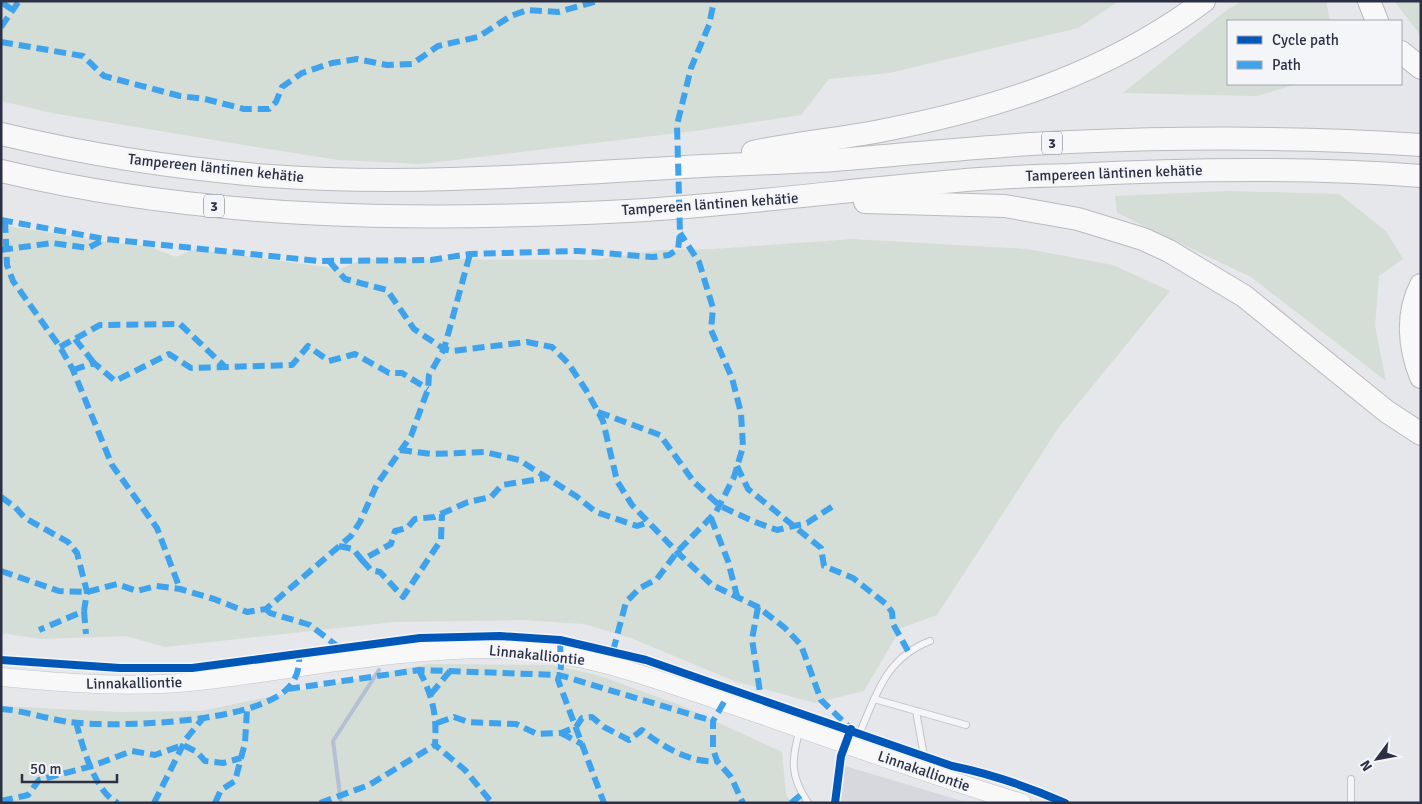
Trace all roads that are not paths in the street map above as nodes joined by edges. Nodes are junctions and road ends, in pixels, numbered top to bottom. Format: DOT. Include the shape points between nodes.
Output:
graph roads {
  1 [pos="1204,1"];
  2 [pos="1370,1"];
  3 [pos="1377,20"];
  4 [pos="1402,53"];
  5 [pos="1421,68"];
  6 [pos="1,134"];
  7 [pos="1421,145"];
  8 [pos="683,167"];
  9 [pos="1,171"];
  10 [pos="1421,176"];
  11 [pos="799,197"];
  12 [pos="1421,285"];
  13 [pos="1421,377"];
  14 [pos="1421,434"];
  15 [pos="930,641"];
  16 [pos="1,677"];
  17 [pos="874,699"];
  18 [pos="916,711"];
  19 [pos="966,725"];
  20 [pos="800,727"];
  21 [pos="860,732"];
  22 [pos="924,756"];
  23 [pos="1351,779"];
  24 [pos="808,803"];
  25 [pos="1022,803"];
  26 [pos="1351,803"];
  1 -- 8 [label="highway" via="1175,22 1105,62 995,104 897,127"];
  2 -- 3 [label="highway"];
  4 -- 5 [label="highway"];
  6 -- 8 [label="highway, Tampereen läntinen kehätie / 3" via="111,157 271,176 483,178"];
  7 -- 8 [label="highway, Tampereen läntinen kehätie / 3" via="1262,138 1166,138"];
  9 -- 11 [label="highway, Tampereen läntinen kehätie / 3" via="190,204 363,217 629,211"];
  10 -- 11 [label="highway, Tampereen läntinen kehätie / 3" via="1309,170 1165,170 959,180"];
  11 -- 14 [label="highway" via="878,203 1005,206 1078,219 1143,240 1169,251 1244,296 1386,411"];
  12 -- 13 [label="highway" via="1413,307 1410,338"];
  15 -- 17 [label="lane" via="908,651 891,666"];
  16 -- 20 [label="main road, Linnakalliontie" via="125,685 188,682 397,655 500,649 560,655 617,667"];
  17 -- 18 [label="lane"];
  17 -- 21 [label="lane"];
  18 -- 19 [label="lane"];
  18 -- 22 [label="lane"];
  20 -- 24 [label="lane" via="793,751 793,767 796,783"];
  20 -- 25 [label="main road, Linnakalliontie"];
  23 -- 26 [label="lane"];
}
